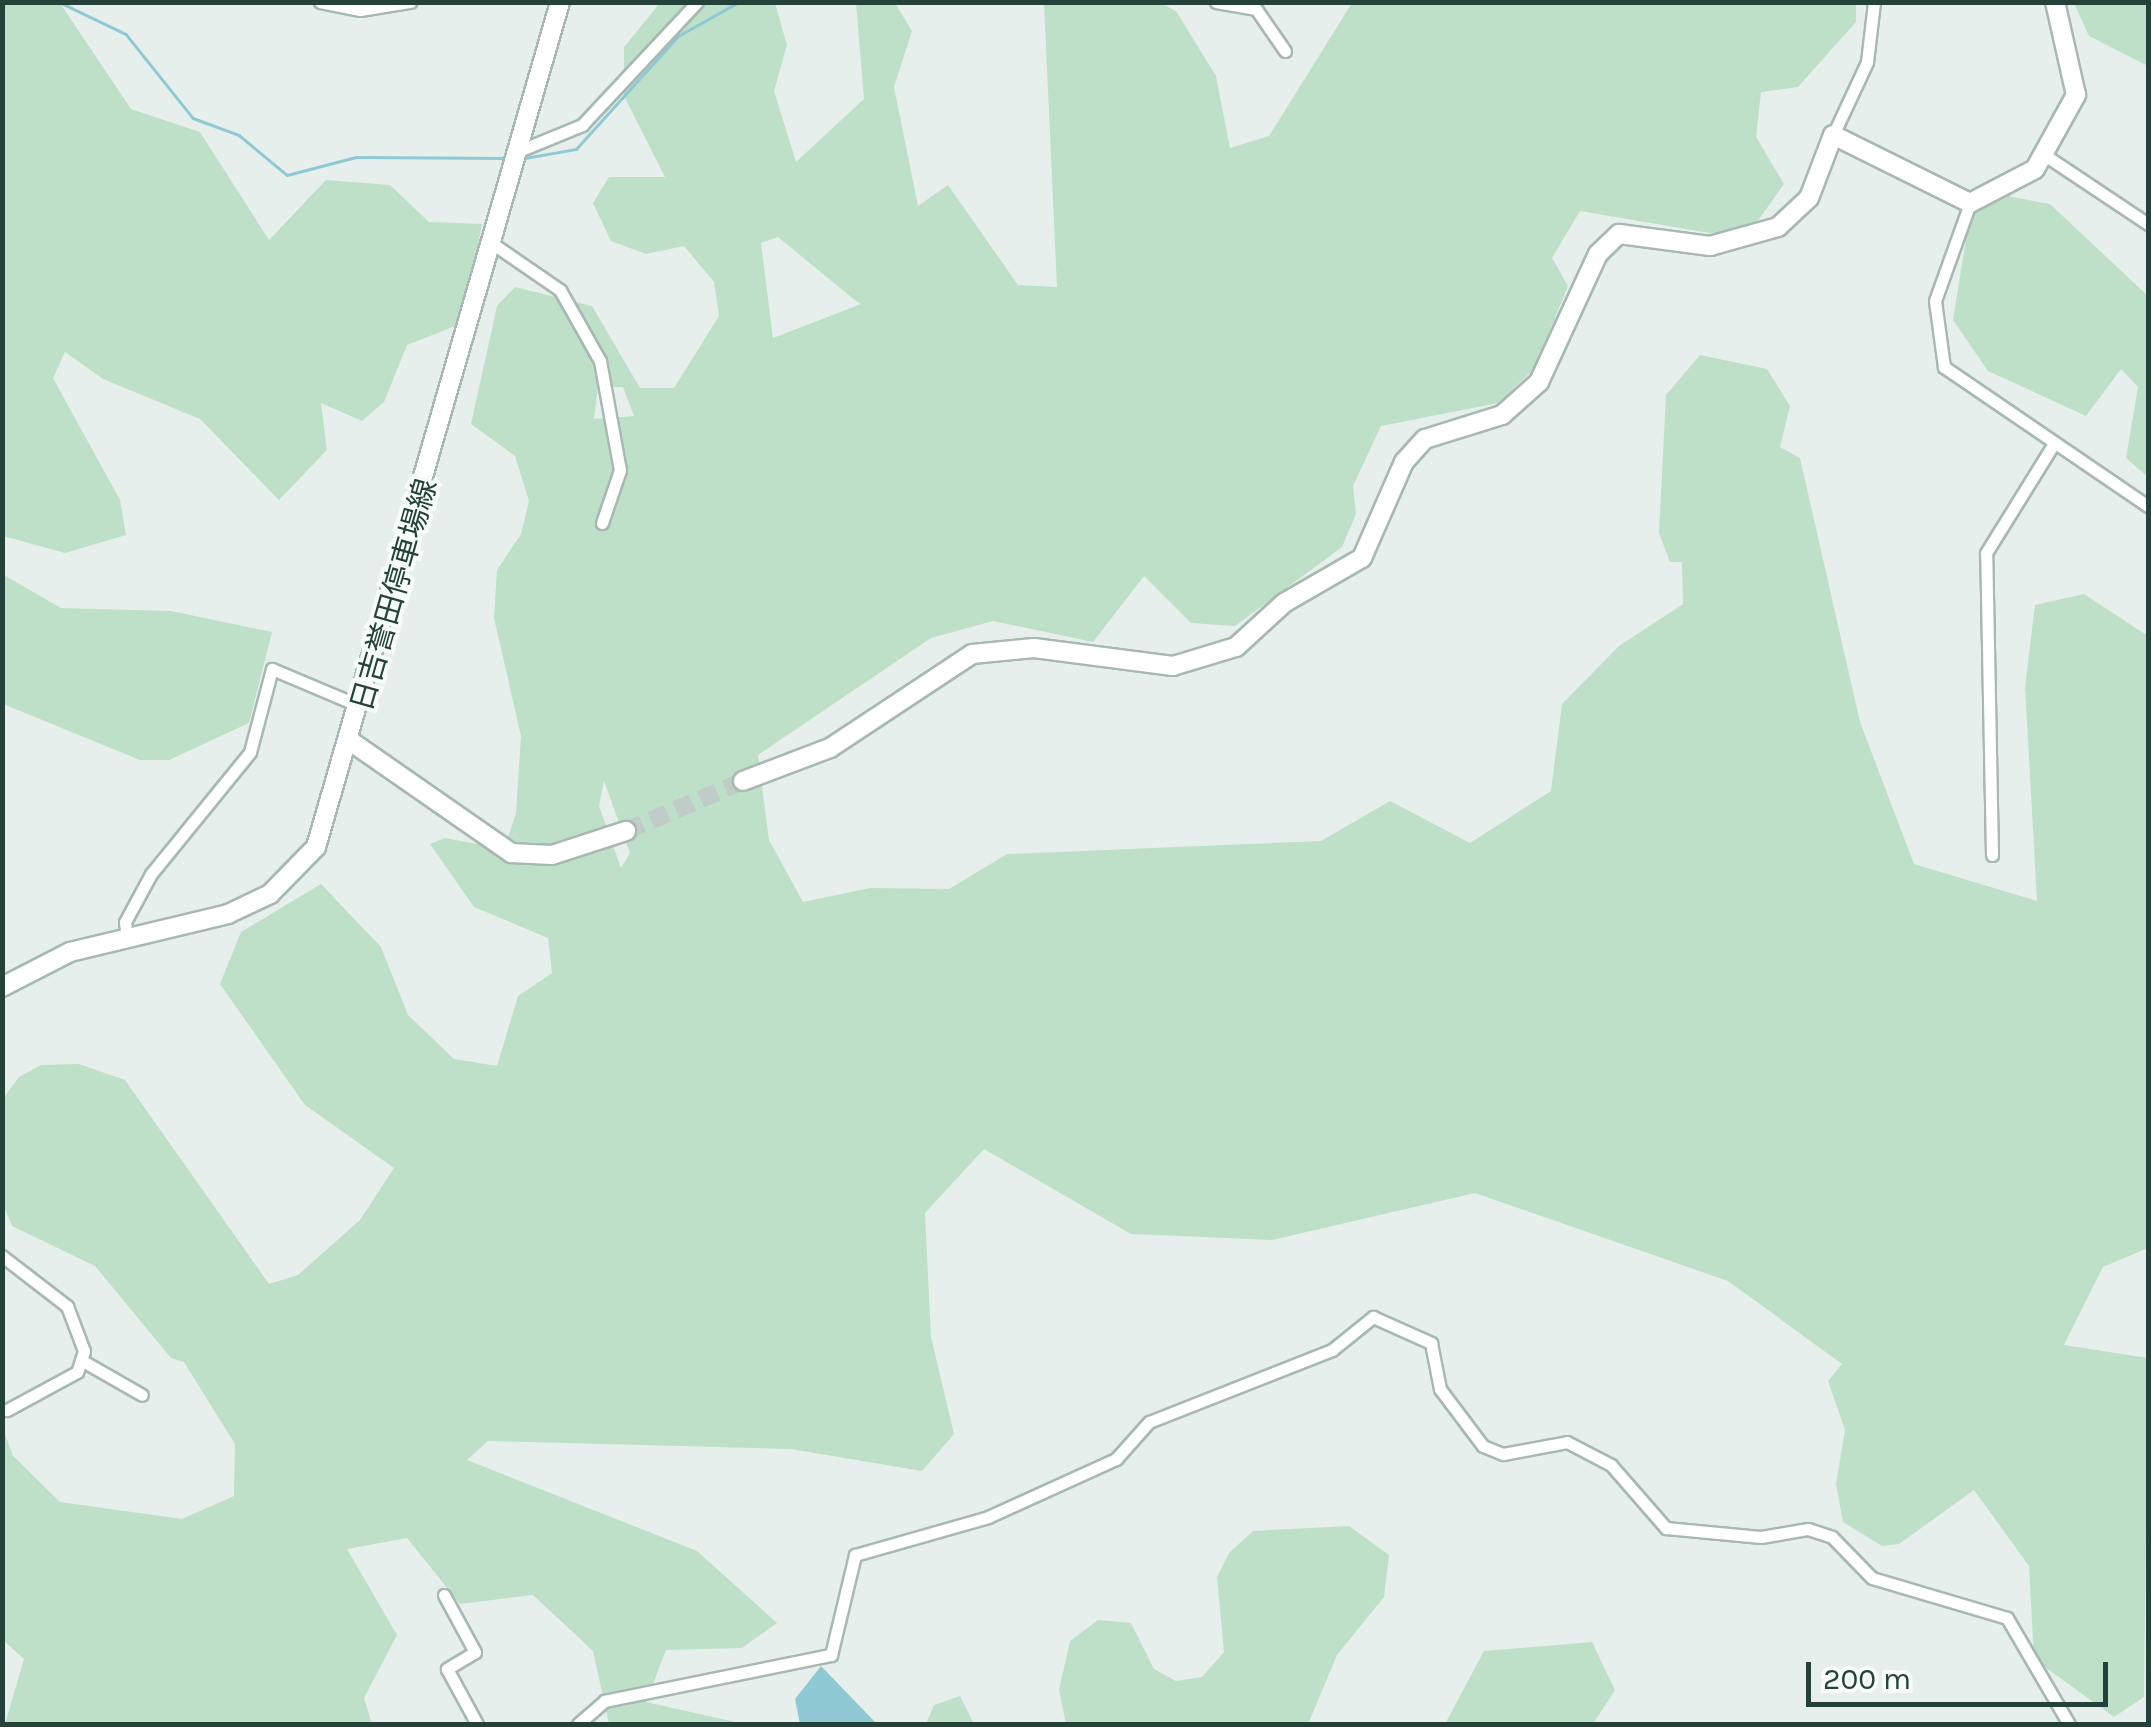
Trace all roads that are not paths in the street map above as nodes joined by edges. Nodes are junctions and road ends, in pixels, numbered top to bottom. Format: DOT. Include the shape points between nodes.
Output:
graph roads {
  1 [pos="320,2"];
  2 [pos="410,2"];
  3 [pos="560,2"];
  4 [pos="697,2"];
  5 [pos="1216,2"];
  6 [pos="1874,2"];
  7 [pos="2055,2"];
  8 [pos="1286,51"];
  9 [pos="1833,135"];
  10 [pos="520,150"];
  11 [pos="2046,156"];
  12 [pos="1970,203"];
  13 [pos="2148,224"];
  14 [pos="496,246"];
  15 [pos="2054,444"];
  16 [pos="2148,506"];
  17 [pos="602,522"];
  18 [pos="360,706"];
  19 [pos="353,743"];
  20 [pos="744,781"];
  21 [pos="626,831"];
  22 [pos="1992,854"];
  23 [pos="127,938"];
  24 [pos="2,987"];
  25 [pos="2,1256"];
  26 [pos="81,1360"];
  27 [pos="142,1396"];
  28 [pos="7,1410"];
  29 [pos="444,1596"];
  30 [pos="477,1724"];
  31 [pos="578,1724"];
  32 [pos="2069,1724"];
  1 -- 2 [label="street"];
  3 -- 10 [label="street, 日吉誉田停車場線"];
  4 -- 10 [label="street" via="582,125"];
  5 -- 8 [label="street" via="1256,10"];
  6 -- 9 [label="street" via="1867,62"];
  7 -- 11 [label="street" via="2076,95"];
  9 -- 12 [label="street"];
  9 -- 20 [label="street" via="1809,198 1778,227 1710,246 1636,230 1612,240 1539,382 1502,415 1425,438 1404,462 1362,558 1284,603 1236,647 1173,666 1034,648 972,654 830,748"];
  10 -- 14 [label="street, 日吉誉田停車場線"];
  11 -- 12 [label="street"];
  11 -- 13 [label="street"];
  12 -- 15 [label="street" via="1935,300 1936,345 1944,367"];
  14 -- 17 [label="street" via="560,290 600,361 620,470"];
  14 -- 18 [label="street, 日吉誉田停車場線"];
  15 -- 16 [label="street"];
  15 -- 22 [label="street" via="1986,553"];
  18 -- 19 [label="street, 日吉誉田停車場線"];
  18 -- 23 [label="street" via="272,669 250,752 151,874 125,922"];
  19 -- 21 [label="street" via="511,853 552,854"];
  19 -- 23 [label="street, 日吉誉田停車場線" via="327,824 296,873 228,914"];
  23 -- 24 [label="street, 日吉誉田停車場線" via="70,952"];
  25 -- 26 [label="street" via="67,1306 81,1332"];
  26 -- 27 [label="street"];
  26 -- 28 [label="street" via="59,1384"];
  29 -- 30 [label="street" via="476,1652 447,1669"];
  31 -- 32 [label="street" via="604,1702 831,1654 855,1555 988,1518 1116,1459 1148,1422 1332,1350 1372,1316 1431,1343 1440,1389 1483,1446 1503,1454 1568,1442 1611,1465 1666,1528 1762,1537 1808,1529 1832,1537 1872,1578 2007,1618"];
}
